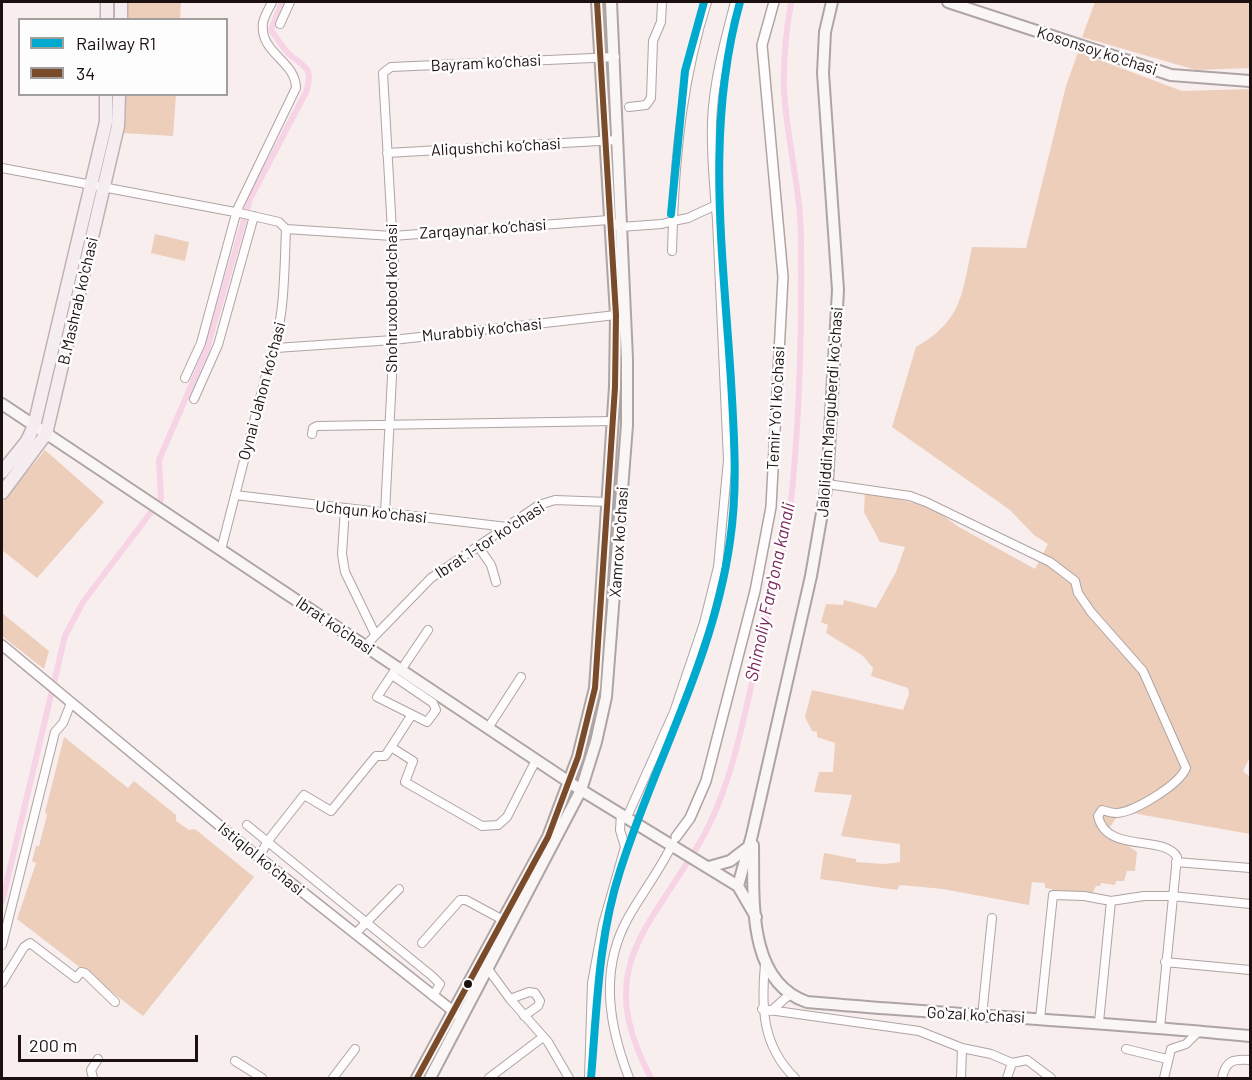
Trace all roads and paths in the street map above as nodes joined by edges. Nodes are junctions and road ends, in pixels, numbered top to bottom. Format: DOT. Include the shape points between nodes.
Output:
graph roads {
  1 [pos="107,2"];
  2 [pos="121,2"];
  3 [pos="272,2"];
  4 [pos="290,2"];
  5 [pos="597,2"];
  6 [pos="611,2"];
  7 [pos="662,2"];
  8 [pos="707,2"];
  9 [pos="735,2"];
  10 [pos="774,2"];
  11 [pos="832,2"];
  12 [pos="948,2"];
  13 [pos="107,18"];
  14 [pos="121,18"];
  15 [pos="280,24"];
  16 [pos="602,57"];
  17 [pos="615,57"];
  18 [pos="1251,81"];
  19 [pos="383,83"];
  20 [pos="106,96"];
  21 [pos="119,96"];
  22 [pos="629,107"];
  23 [pos="611,140"];
  24 [pos="387,153"];
  25 [pos="2,168"];
  26 [pos="98,186"];
  27 [pos="716,205"];
  28 [pos="238,213"];
  29 [pos="253,216"];
  30 [pos="609,220"];
  31 [pos="673,221"];
  32 [pos="620,228"];
  33 [pos="286,229"];
  34 [pos="392,236"];
  35 [pos="672,251"];
  36 [pos="616,315"];
  37 [pos="393,340"];
  38 [pos="276,348"];
  39 [pos="185,378"];
  40 [pos="194,399"];
  41 [pos="2,404"];
  42 [pos="613,421"];
  43 [pos="34,426"];
  44 [pos="390,426"];
  45 [pos="46,434"];
  46 [pos="312,434"];
  47 [pos="2,472"];
  48 [pos="609,478"];
  49 [pos="623,480"];
  50 [pos="827,484"];
  51 [pos="2,493"];
  52 [pos="236,495"];
  53 [pos="608,502"];
  54 [pos="345,508"];
  55 [pos="385,513"];
  56 [pos="507,527"];
  57 [pos="478,546"];
  58 [pos="221,550"];
  59 [pos="496,582"];
  60 [pos="428,630"];
  61 [pos="375,634"];
  62 [pos="2,645"];
  63 [pos="365,646"];
  64 [pos="397,671"];
  65 [pos="521,677"];
  66 [pos="71,703"];
  67 [pos="411,716"];
  68 [pos="488,728"];
  69 [pos="391,747"];
  70 [pos="536,760"];
  71 [pos="570,782"];
  72 [pos="581,790"];
  73 [pos="624,815"];
  74 [pos="247,825"];
  75 [pos="752,835"];
  76 [pos="675,840"];
  77 [pos="267,842"];
  78 [pos="747,848"];
  79 [pos="259,858"];
  80 [pos="1176,862"];
  81 [pos="706,865"];
  82 [pos="1251,868"];
  83 [pos="738,886"];
  84 [pos="399,890"];
  85 [pos="1172,896"];
  86 [pos="1111,901"];
  87 [pos="1251,904"];
  88 [pos="756,917"];
  89 [pos="992,918"];
  90 [pos="503,920"];
  91 [pos="368,923"];
  92 [pos="355,934"];
  93 [pos="422,943"];
  94 [pos="2,945"];
  95 [pos="414,961"];
  96 [pos="1165,962"];
  97 [pos="765,964"];
  98 [pos="489,969"];
  99 [pos="1251,970"];
  100 [pos="405,973"];
  101 [pos="2,983"];
  102 [pos="790,994"];
  103 [pos="433,996"];
  104 [pos="510,999"];
  105 [pos="115,1002"];
  106 [pos="762,1010"];
  107 [pos="452,1011"];
  108 [pos="771,1011"];
  109 [pos="524,1016"];
  110 [pos="982,1016"];
  111 [pos="462,1018"];
  112 [pos="1040,1019"];
  113 [pos="1099,1022"];
  114 [pos="1160,1028"];
  115 [pos="1199,1031"];
  116 [pos="1251,1036"];
  117 [pos="543,1037"];
  118 [pos="962,1048"];
  119 [pos="1126,1048"];
  120 [pos="355,1049"];
  121 [pos="98,1059"];
  122 [pos="1167,1059"];
  123 [pos="1251,1060"];
  124 [pos="234,1061"];
  125 [pos="1012,1063"];
  126 [pos="793,1077"];
  127 [pos="93,1078"];
  128 [pos="262,1078"];
  129 [pos="333,1078"];
  130 [pos="417,1078"];
  131 [pos="430,1078"];
  132 [pos="489,1078"];
  133 [pos="568,1078"];
  134 [pos="589,1078"];
  135 [pos="629,1078"];
  136 [pos="961,1078"];
  137 [pos="1007,1078"];
  138 [pos="1051,1078"];
  139 [pos="1164,1078"];
  140 [pos="1222,1078"];
  1 -- 13 [label="main road"];
  2 -- 14 [label="main road"];
  3 -- 28 [label="street" via="262,25 265,39 293,72 296,88"];
  4 -- 15 [label="street"];
  5 -- 16 [label="main road"];
  6 -- 17 [label="main road, Xamrox koʻchasi"];
  7 -- 22 [label="street" via="661,22 653,41 651,98 646,105"];
  8 -- 31 [label="street" via="681,110"];
  9 -- 27 [label="street" via="713,105"];
  10 -- 76 [label="street, Temir Yoʻl koʻchasi" via="762,45 783,277 771,507 755,591 706,781 690,818"];
  11 -- 50 [label="main road, Jaloliddin Manguberdi koʻchasi" via="825,32 823,73 838,290"];
  12 -- 18 [label="main road, Kosonsoy koʻchasi" via="1171,75"];
  16 -- 17 [label="street"];
  16 -- 19 [label="street, Bayram ko‘chasi" via="391,68 383,73"];
  16 -- 23 [label="main road"];
  17 -- 23 [label="main road, Xamrox koʻchasi"];
  19 -- 24 [label="street, Shohruxobod ko'chasi"];
  20 -- 26 [label="main road, B.Mashrab ko'chasi"];
  21 -- 26 [label="main road, B.Mashrab ko'chasi" via="118,126"];
  23 -- 24 [label="street, Aliqushchi ko‘chasi"];
  23 -- 30 [label="main road"];
  23 -- 32 [label="main road, Xamrox koʻchasi"];
  24 -- 34 [label="street, Shohruxobod ko'chasi"];
  25 -- 26 [label="street, Zarqaynar ko‘chasi"];
  26 -- 28 [label="street, Zarqaynar ko‘chasi"];
  26 -- 43 [label="main road, B.Mashrab ko'chasi"];
  26 -- 45 [label="main road, B.Mashrab ko'chasi"];
  27 -- 31 [label="street"];
  27 -- 73 [label="street" via="728,460 718,567 674,712"];
  28 -- 29 [label="street, Zarqaynar ko‘chasi"];
  28 -- 39 [label="street" via="201,343"];
  29 -- 33 [label="street, Zarqaynar ko‘chasi" via="279,222"];
  29 -- 40 [label="street" via="218,345"];
  30 -- 32 [label="street"];
  30 -- 34 [label="street, Zarqaynar ko‘chasi"];
  30 -- 36 [label="main road"];
  31 -- 32 [label="street"];
  31 -- 35 [label="street"];
  32 -- 49 [label="main road, Xamrox koʻchasi" via="627,359"];
  33 -- 34 [label="street, Zarqaynar ko‘chasi"];
  33 -- 38 [label="street, Oynai Jahon ko‘chasi" via="284,309"];
  34 -- 37 [label="street, Shohruxobod ko'chasi"];
  36 -- 37 [label="street, Murabbiy ko‘chasi"];
  36 -- 42 [label="main road"];
  37 -- 38 [label="street, Murabbiy ko‘chasi"];
  37 -- 44 [label="street, Shohruxobod ko'chasi"];
  38 -- 52 [label="street, Oynai Jahon ko‘chasi"];
  41 -- 43 [label="main road, Ibrat ko'chasi"];
  42 -- 44 [label="street"];
  42 -- 48 [label="main road"];
  43 -- 45 [label="main road, Ibrat ko'chasi"];
  43 -- 47 [label="main road, B.Mashrab ko'chasi"];
  44 -- 46 [label="street" via="315,426"];
  44 -- 55 [label="street, Shohruxobod ko'chasi"];
  45 -- 51 [label="main road, B.Mashrab ko'chasi"];
  45 -- 58 [label="main road, Ibrat ko'chasi"];
  48 -- 49 [label="street"];
  48 -- 53 [label="main road"];
  49 -- 72 [label="main road, Xamrox koʻchasi" via="606,697"];
  50 -- 75 [label="main road, Jaloliddin Manguberdi koʻchasi" via="821,531"];
  50 -- 80 [label="street" via="910,496 926,502 1050,562 1075,581 1091,612 1143,671 1186,762 1184,774 1170,788 1117,813 1102,810 1099,820 1118,839 1172,851"];
  52 -- 54 [label="street, Uchqun koʻchasi"];
  52 -- 58 [label="street, Oynai Jahon ko‘chasi"];
  53 -- 56 [label="street, Ibrat 1-tor koʻchasi" via="548,501"];
  53 -- 71 [label="main road" via="595,688"];
  54 -- 55 [label="street, Uchqun koʻchasi"];
  54 -- 61 [label="street" via="345,572"];
  55 -- 56 [label="street, Uchqun koʻchasi"];
  56 -- 57 [label="street, Ibrat 1-tor koʻchasi"];
  57 -- 59 [label="street"];
  57 -- 61 [label="street, Ibrat 1-tor koʻchasi" via="432,578"];
  58 -- 63 [label="main road, Ibrat ko'chasi"];
  60 -- 64 [label="street"];
  61 -- 63 [label="street, Ibrat 1-tor koʻchasi"];
  62 -- 66 [label="street, Istiqlol koʻchasi"];
  63 -- 64 [label="main road, Ibrat ko'chasi"];
  64 -- 67 [label="street" via="377,697"];
  64 -- 67 [label="street" via="435,705 436,710 427,722"];
  64 -- 68 [label="main road, Ibrat ko'chasi"];
  65 -- 68 [label="street"];
  66 -- 79 [label="street, Istiqlol koʻchasi"];
  66 -- 94 [label="street" via="55,732"];
  67 -- 69 [label="street"];
  68 -- 70 [label="main road, Ibrat ko'chasi"];
  69 -- 70 [label="street" via="413,761 406,784 489,827 507,817"];
  69 -- 77 [label="street" via="385,756 376,756 331,811 304,795"];
  70 -- 71 [label="main road, Ibrat ko'chasi"];
  71 -- 72 [label="main road, Ibrat ko'chasi"];
  71 -- 90 [label="main road" via="548,837"];
  72 -- 73 [label="main road, Ibrat ko'chasi"];
  72 -- 98 [label="main road, Xamrox koʻchasi"];
  73 -- 76 [label="main road, Ibrat ko'chasi"];
  73 -- 134 [label="street" via="620,830 625,847 603,924 592,983"];
  74 -- 77 [label="street"];
  75 -- 78 [label="main road, Jaloliddin Manguberdi koʻchasi"];
  75 -- 88 [label="main road"];
  76 -- 81 [label="main road, Ibrat ko'chasi"];
  76 -- 135 [label="street" via="628,918 613,955 609,1004"];
  77 -- 79 [label="street"];
  77 -- 91 [label="street"];
  78 -- 81 [label="main road" via="730,861"];
  78 -- 83 [label="main road, Jaloliddin Manguberdi koʻchasi"];
  79 -- 92 [label="street, Istiqlol koʻchasi"];
  80 -- 82 [label="street"];
  80 -- 85 [label="street"];
  81 -- 83 [label="main road, Ibrat ko'chasi"];
  83 -- 88 [label="main road"];
  84 -- 91 [label="street"];
  85 -- 86 [label="street"];
  85 -- 87 [label="street"];
  85 -- 96 [label="street"];
  86 -- 112 [label="street" via="1053,895"];
  86 -- 113 [label="street"];
  88 -- 97 [label="main road"];
  89 -- 110 [label="street"];
  90 -- 93 [label="street" via="460,900"];
  90 -- 107 [label="main road"];
  91 -- 92 [label="street"];
  91 -- 95 [label="street"];
  92 -- 100 [label="street, Istiqlol koʻchasi"];
  95 -- 100 [label="street"];
  95 -- 103 [label="street" via="440,984"];
  96 -- 99 [label="street"];
  96 -- 114 [label="street"];
  97 -- 102 [label="main road"];
  97 -- 106 [label="street"];
  98 -- 104 [label="street"];
  98 -- 111 [label="main road, Xamrox koʻchasi"];
  100 -- 103 [label="street, Istiqlol koʻchasi"];
  101 -- 105 [label="street" via="24,946 30,943 76,978 85,973"];
  102 -- 108 [label="street"];
  102 -- 110 [label="main road, Goʻzal koʻchasi" via="807,1002"];
  103 -- 107 [label="street, Istiqlol koʻchasi"];
  104 -- 109 [label="street"];
  104 -- 109 [label="street" via="530,992 537,996 538,1006"];
  106 -- 108 [label="street"];
  106 -- 126 [label="street" via="773,1049"];
  107 -- 111 [label="street, Istiqlol koʻchasi"];
  107 -- 130 [label="main road"];
  108 -- 118 [label="street" via="919,1031"];
  109 -- 117 [label="street"];
  110 -- 112 [label="main road, Goʻzal koʻchasi"];
  111 -- 131 [label="main road, Xamrox koʻchasi"];
  112 -- 113 [label="main road, Goʻzal koʻchasi"];
  113 -- 114 [label="main road, Goʻzal koʻchasi"];
  114 -- 115 [label="main road, Goʻzal koʻchasi"];
  115 -- 116 [label="main road, Goʻzal koʻchasi"];
  115 -- 122 [label="street" via="1186,1044 1171,1049"];
  117 -- 132 [label="street"];
  117 -- 133 [label="street"];
  118 -- 125 [label="street"];
  118 -- 136 [label="street"];
  119 -- 122 [label="street"];
  120 -- 129 [label="street"];
  121 -- 127 [label="street" via="91,1070"];
  122 -- 139 [label="street"];
  123 -- 140 [label="street" via="1234,1059 1227,1063"];
  124 -- 128 [label="street"];
  125 -- 137 [label="street"];
  125 -- 138 [label="street" via="1027,1060"];
}
